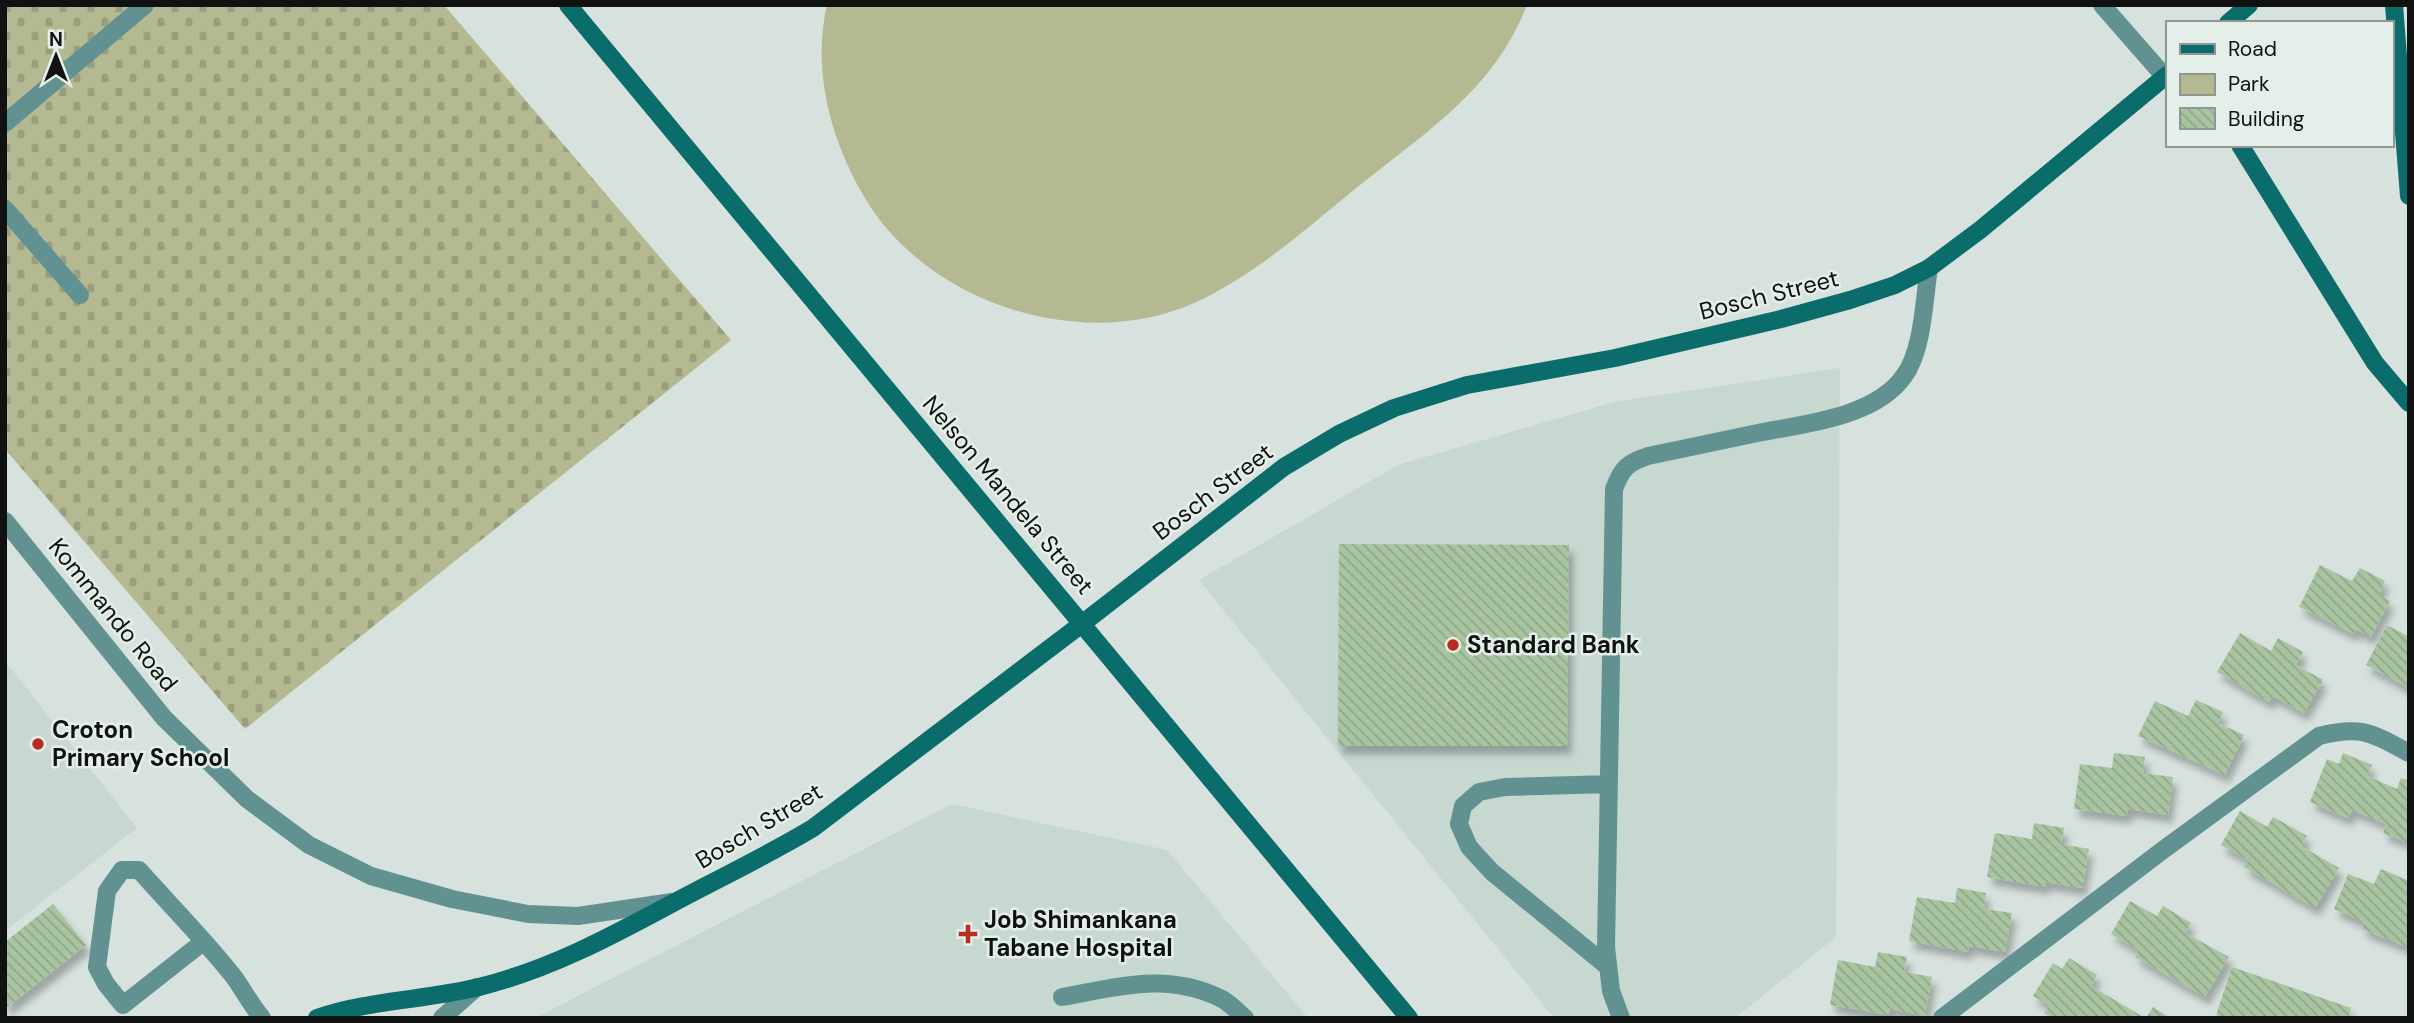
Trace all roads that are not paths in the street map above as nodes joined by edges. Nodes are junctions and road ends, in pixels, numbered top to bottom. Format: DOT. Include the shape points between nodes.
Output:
graph roads {
  1 [pos="145,5"];
  2 [pos="568,5"];
  3 [pos="2102,5"];
  4 [pos="2249,5"];
  5 [pos="2394,5"];
  6 [pos="2230,21"];
  7 [pos="2166,77"];
  8 [pos="5,123"];
  9 [pos="2241,147"];
  10 [pos="2409,196"];
  11 [pos="5,209"];
  12 [pos="1929,268"];
  13 [pos="79,295"];
  14 [pos="2409,403"];
  15 [pos="5,521"];
  16 [pos="1083,623"];
  17 [pos="2409,753"];
  18 [pos="1609,784"];
  19 [pos="677,901"];
  20 [pos="203,942"];
  21 [pos="1607,966"];
  22 [pos="477,987"];
  23 [pos="1062,997"];
  24 [pos="262,1018"];
  25 [pos="317,1018"];
  26 [pos="442,1018"];
  27 [pos="1245,1018"];
  28 [pos="1409,1018"];
  29 [pos="1621,1018"];
  30 [pos="1942,1018"];
  1 -- 8 [label="street"];
  2 -- 16 [label="street, Nelson Mandela Street"];
  3 -- 7 [label="street"];
  4 -- 6 [label="street"];
  5 -- 10 [label="street"];
  7 -- 12 [label="street, Bosch Street"];
  9 -- 14 [label="street" via="2375,363"];
  11 -- 13 [label="street"];
  12 -- 16 [label="street, Bosch Street" via="1895,285 1793,316 1615,358 1466,385 1394,408 1284,467"];
  12 -- 18 [label="street" via="1916,351 1904,377 1884,396 1829,419 1648,456 1621,470 1614,489"];
  15 -- 19 [label="street, Kommando Road" via="164,718 247,799 309,845 371,876 528,914 578,916"];
  16 -- 19 [label="street, Bosch Street" via="813,828"];
  16 -- 28 [label="street, Nelson Mandela Street"];
  17 -- 30 [label="street" via="2365,731 2319,736"];
  18 -- 21 [label="street"];
  18 -- 21 [label="street" via="1479,792 1463,806 1459,824 1469,847 1492,872"];
  19 -- 22 [label="street, Bosch Street" via="587,949"];
  20 -- 20 [label="street" via="123,1005 97,967 107,891 122,870 139,870"];
  20 -- 24 [label="street"];
  21 -- 29 [label="street"];
  22 -- 25 [label="street, Bosch Street"];
  22 -- 26 [label="street"];
  23 -- 27 [label="street" via="1134,984 1183,984 1223,999"];
}
